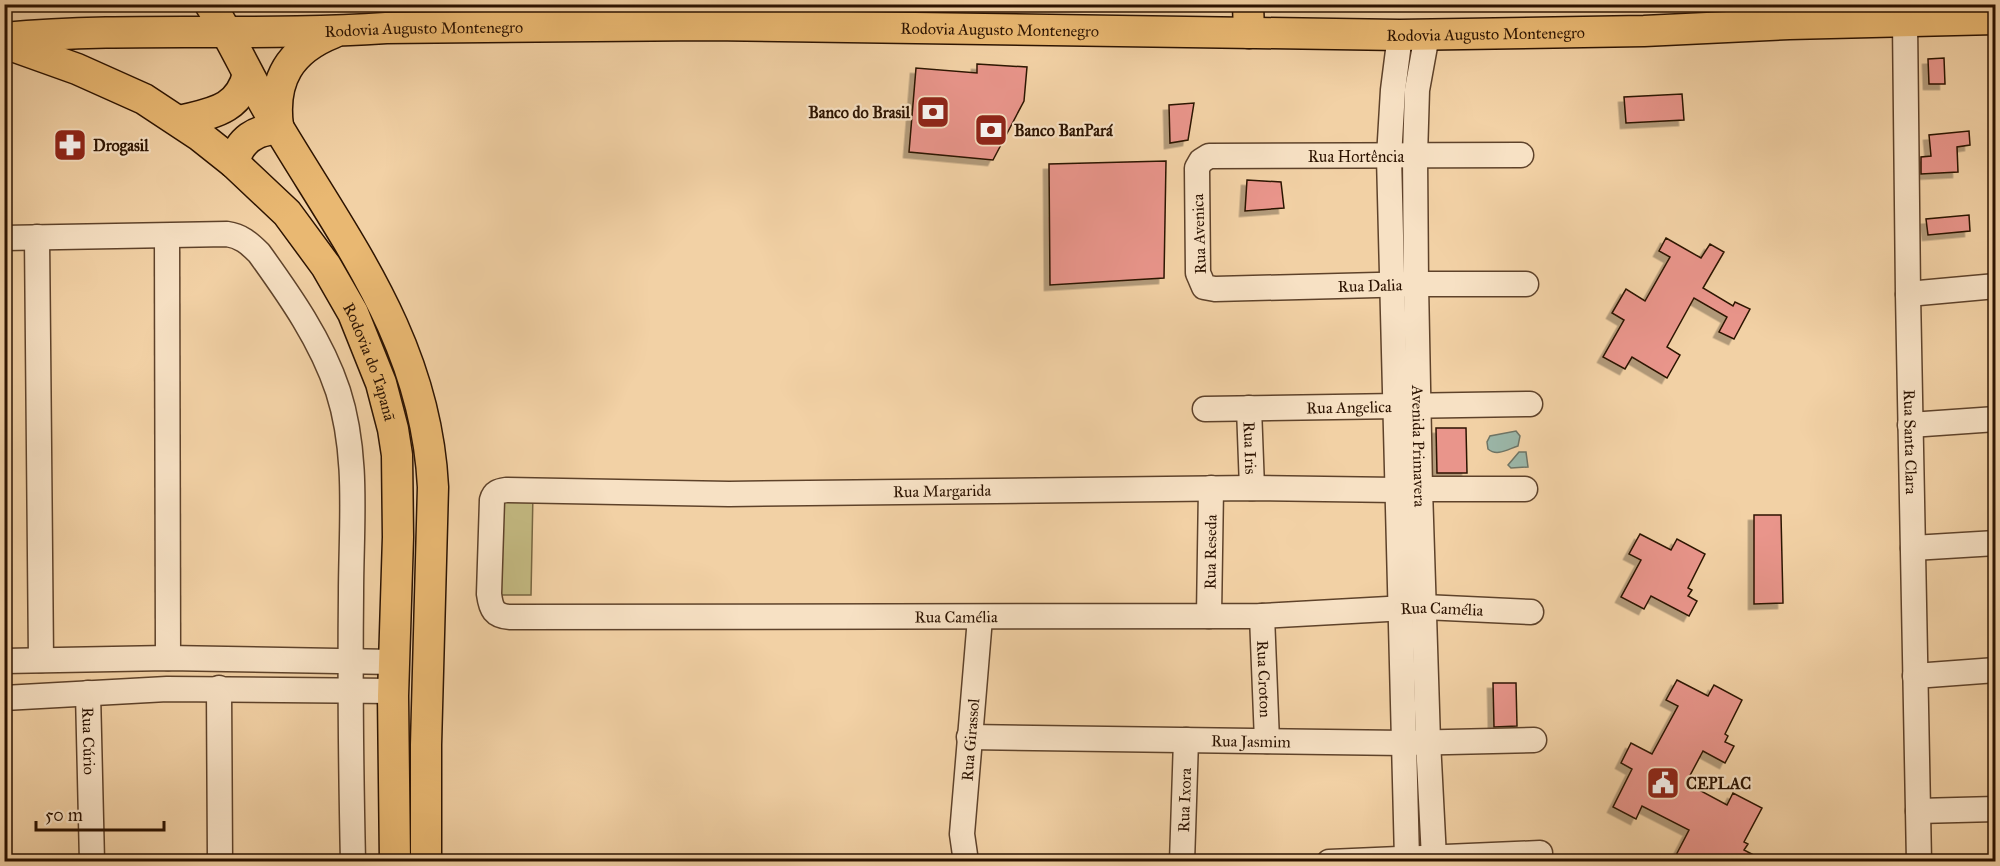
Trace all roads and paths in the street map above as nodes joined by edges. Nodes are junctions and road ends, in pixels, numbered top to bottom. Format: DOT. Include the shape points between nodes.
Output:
graph roads {
  1 [pos="210,4"];
  2 [pos="1787,14"];
  3 [pos="1249,19"];
  4 [pos="1995,19"];
  5 [pos="1905,22"];
  6 [pos="225,31"];
  7 [pos="336,32"];
  8 [pos="1413,35"];
  9 [pos="4,38"];
  10 [pos="4,44"];
  11 [pos="248,74"];
  12 [pos="180,121"];
  13 [pos="279,129"];
  14 [pos="1521,155"];
  15 [pos="1415,156"];
  16 [pos="1389,157"];
  17 [pos="234,163"];
  18 [pos="1197,168"];
  19 [pos="167,236"];
  20 [pos="37,237"];
  21 [pos="4,238"];
  22 [pos="1405,284"];
  23 [pos="1526,284"];
  24 [pos="1995,286"];
  25 [pos="1215,289"];
  26 [pos="1908,294"];
  27 [pos="1530,404"];
  28 [pos="1407,405"];
  29 [pos="1249,408"];
  30 [pos="1205,409"];
  31 [pos="1995,419"];
  32 [pos="1910,425"];
  33 [pos="1211,488"];
  34 [pos="1252,488"];
  35 [pos="1408,489"];
  36 [pos="1525,489"];
  37 [pos="492,500"];
  38 [pos="1995,543"];
  39 [pos="1913,548"];
  40 [pos="1413,608"];
  41 [pos="1531,612"];
  42 [pos="1209,616"];
  43 [pos="1262,616"];
  44 [pos="981,618"];
  45 [pos="168,658"];
  46 [pos="41,660"];
  47 [pos="4,661"];
  48 [pos="350,662"];
  49 [pos="394,662"];
  50 [pos="1995,670"];
  51 [pos="1915,676"];
  52 [pos="219,688"];
  53 [pos="350,690"];
  54 [pos="394,691"];
  55 [pos="88,693"];
  56 [pos="4,698"];
  57 [pos="969,737"];
  58 [pos="1186,740"];
  59 [pos="1534,740"];
  60 [pos="1266,741"];
  61 [pos="1428,741"];
  62 [pos="1404,743"];
  63 [pos="1995,809"];
  64 [pos="1918,811"];
  65 [pos="1540,853"];
  66 [pos="1434,858"];
  67 [pos="1407,859"];
  68 [pos="1487,859"];
  69 [pos="92,861"];
  70 [pos="220,861"];
  71 [pos="353,861"];
  72 [pos="394,861"];
  73 [pos="426,861"];
  74 [pos="966,861"];
  75 [pos="1182,861"];
  76 [pos="1329,861"];
  77 [pos="1369,861"];
  78 [pos="1919,861"];
  1 -- 6 [label="main road, Rodovia do Tapanã"];
  2 -- 5 [label="main road, Rodovia Augusto Montenegro"];
  2 -- 8 [label="main road, Rodovia Augusto Montenegro" via="1644,31"];
  3 -- 7 [label="main road, Rodovia Augusto Montenegro" via="386,28"];
  3 -- 8 [label="main road, Rodovia Augusto Montenegro"];
  4 -- 5 [label="main road, Rodovia Augusto Montenegro"];
  5 -- 26 [label="street, Rua Santa Clara"];
  6 -- 7 [label="main road, Rodovia Augusto Montenegro"];
  6 -- 9 [label="main road, Rodovia Augusto Montenegro" via="53,33"];
  6 -- 11 [label="main road, Rodovia do Tapanã"];
  7 -- 13 [label="main road" via="316,39 287,68 276,108"];
  8 -- 15 [label="street, Avenida Primavera" via="1418,90"];
  8 -- 16 [label="street, Avenida Primavera" via="1393,90"];
  10 -- 12 [label="main road, Rodovia do Tapanã" via="112,84"];
  11 -- 12 [label="main road" via="242,92 230,105"];
  11 -- 13 [label="main road, Rodovia do Tapanã"];
  12 -- 17 [label="main road, Rodovia do Tapanã"];
  13 -- 17 [label="main road" via="254,133 244,141"];
  13 -- 73 [label="main road, Rodovia do Tapanã" via="354,249 391,318 410,365 427,432 433,497"];
  14 -- 15 [label="street, Rua Hortência"];
  15 -- 16 [label="street, Rua Hortência"];
  15 -- 22 [label="street, Avenida Primavera"];
  16 -- 18 [label="street, Rua Hortência" via="1209,156"];
  16 -- 22 [label="street, Avenida Primavera"];
  17 -- 49 [label="main road, Rodovia do Tapanã" via="287,213 326,266 353,313 381,382 397,455"];
  18 -- 25 [label="street, Rua Avenica" via="1198,273 1204,287"];
  19 -- 20 [label="street"];
  19 -- 45 [label="street"];
  19 -- 48 [label="street" via="227,234 250,244 300,312 330,370 346,421 352,474"];
  20 -- 21 [label="street"];
  20 -- 46 [label="street"];
  22 -- 23 [label="street, Rua Dalia"];
  22 -- 25 [label="street, Rua Dalia"];
  22 -- 28 [label="street, Avenida Primavera"];
  24 -- 26 [label="street"];
  26 -- 32 [label="street, Rua Santa Clara"];
  27 -- 28 [label="street, Rua Angelica"];
  28 -- 29 [label="street, Rua Angelica"];
  28 -- 35 [label="street, Avenida Primavera"];
  29 -- 30 [label="street, Rua Angelica"];
  29 -- 34 [label="street, Rua Iris"];
  31 -- 32 [label="street"];
  32 -- 39 [label="street, Rua Santa Clara"];
  33 -- 34 [label="street, Rua Margarida"];
  33 -- 37 [label="street, Rua Margarida" via="729,494 520,489 498,491"];
  33 -- 42 [label="street, Rua Reseda"];
  34 -- 35 [label="street, Rua Margarida"];
  35 -- 36 [label="street, Rua Margarida"];
  35 -- 40 [label="street, Avenida Primavera"];
  37 -- 44 [label="street, Rua Camélia" via="489,594 491,606 499,616"];
  38 -- 39 [label="street"];
  39 -- 51 [label="street, Rua Santa Clara"];
  40 -- 41 [label="street, Rua Camélia"];
  40 -- 43 [label="street, Rua Camélia"];
  40 -- 61 [label="street, Avenida Primavera"];
  40 -- 62 [label="street, Avenida Primavera"];
  42 -- 43 [label="street, Rua Camélia"];
  42 -- 44 [label="street, Rua Camélia"];
  43 -- 60 [label="street, Rua Croton"];
  44 -- 57 [label="street, Rua Girassol"];
  45 -- 46 [label="street"];
  45 -- 48 [label="street"];
  46 -- 47 [label="street"];
  48 -- 49 [label="street"];
  48 -- 53 [label="street"];
  49 -- 54 [label="main road, Rodovia do Tapanã"];
  50 -- 51 [label="street"];
  51 -- 64 [label="street, Rua Santa Clara"];
  52 -- 53 [label="street"];
  52 -- 55 [label="street"];
  52 -- 70 [label="street"];
  53 -- 54 [label="street"];
  53 -- 71 [label="street"];
  54 -- 72 [label="main road, Rodovia do Tapanã"];
  55 -- 56 [label="street"];
  55 -- 69 [label="street, Rua Cúrio"];
  57 -- 58 [label="street, Rua Jasmim"];
  57 -- 74 [label="street, Rua Girassol" via="962,834"];
  58 -- 60 [label="street, Rua Jasmim"];
  58 -- 75 [label="street, Rua Ixora"];
  59 -- 61 [label="street, Rua Jasmim"];
  60 -- 62 [label="street, Rua Jasmim"];
  61 -- 62 [label="street, Rua Jasmim"];
  61 -- 66 [label="street, Avenida Primavera"];
  62 -- 67 [label="street, Avenida Primavera"];
  63 -- 64 [label="street"];
  64 -- 78 [label="street, Rua Santa Clara"];
  65 -- 68 [label="street"];
  66 -- 67 [label="street"];
  66 -- 68 [label="street"];
  67 -- 77 [label="street"];
  76 -- 77 [label="street"];
}
